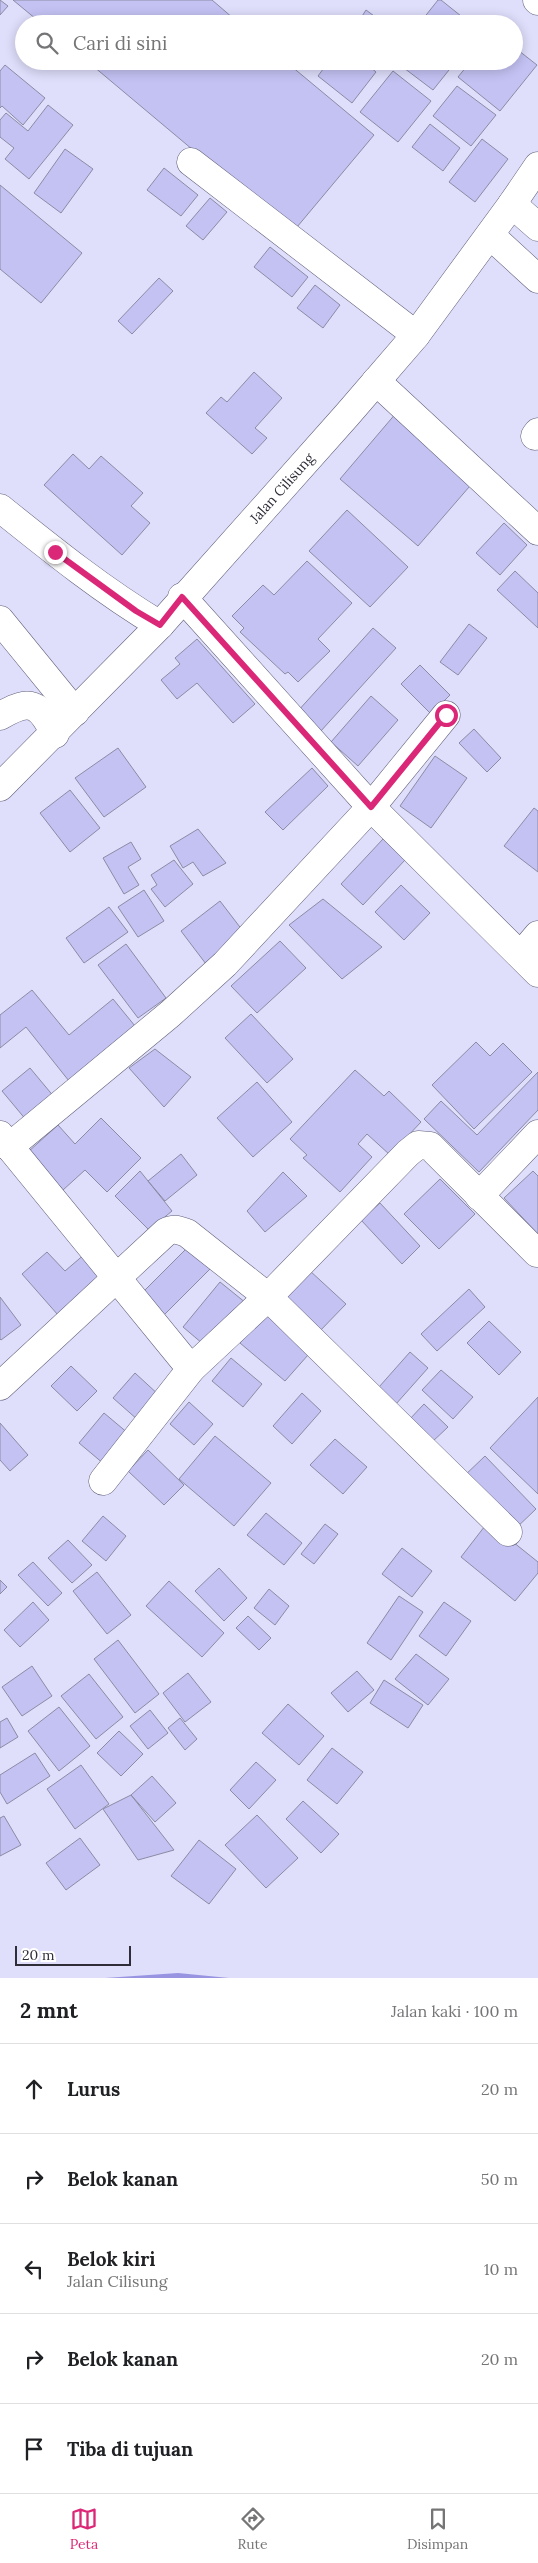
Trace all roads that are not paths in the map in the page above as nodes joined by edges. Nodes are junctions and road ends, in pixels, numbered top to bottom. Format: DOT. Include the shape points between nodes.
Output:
graph roads {
  1 [pos="191,162"];
  2 [pos="538,166"];
  3 [pos="512,204"];
  4 [pos="538,227"];
  5 [pos="490,235"];
  6 [pos="538,279"];
  7 [pos="416,335"];
  8 [pos="376,382"];
  9 [pos="0,508"];
  10 [pos="538,531"];
  11 [pos="182,597"];
  12 [pos="0,620"];
  13 [pos="160,625"];
  14 [pos="75,712"];
  15 [pos="446,715"];
  16 [pos="0,716"];
  17 [pos="54,734"];
  18 [pos="0,786"];
  19 [pos="371,807"];
  20 [pos="532,954"];
  21 [pos="538,1134"];
  22 [pos="5,1141"];
  23 [pos="479,1196"];
  24 [pos="538,1253"];
  25 [pos="118,1278"];
  26 [pos="268,1297"];
  27 [pos="191,1369"];
  28 [pos="0,1386"];
  29 [pos="104,1481"];
  30 [pos="508,1532"];
  1 -- 7 [label="street"];
  2 -- 3 [label="street, Jalan Cilisung"];
  3 -- 4 [label="street"];
  3 -- 5 [label="street, Jalan Cilisung"];
  5 -- 6 [label="street"];
  5 -- 7 [label="street, Jalan Cilisung"];
  7 -- 8 [label="street, Jalan Cilisung"];
  8 -- 10 [label="street"];
  8 -- 11 [label="street, Jalan Cilisung"];
  9 -- 13 [label="street" via="55,552"];
  11 -- 13 [label="street, Jalan Cilisung"];
  11 -- 19 [label="street"];
  12 -- 14 [label="street"];
  13 -- 14 [label="street, Jalan Cilisung"];
  14 -- 17 [label="street, Jalan Cilisung"];
  15 -- 19 [label="street"];
  16 -- 17 [label="street" via="28,704 44,712"];
  17 -- 18 [label="street, Jalan Cilisung"];
  19 -- 20 [label="street"];
  19 -- 22 [label="street" via="225,964 176,1008"];
  21 -- 23 [label="street"];
  22 -- 25 [label="street"];
  23 -- 24 [label="street"];
  23 -- 26 [label="street" via="430,1146 418,1146 408,1152"];
  25 -- 26 [label="street" via="172,1228 187,1233"];
  25 -- 27 [label="street"];
  25 -- 28 [label="street"];
  26 -- 27 [label="street"];
  26 -- 30 [label="street"];
  27 -- 29 [label="street"];
}
